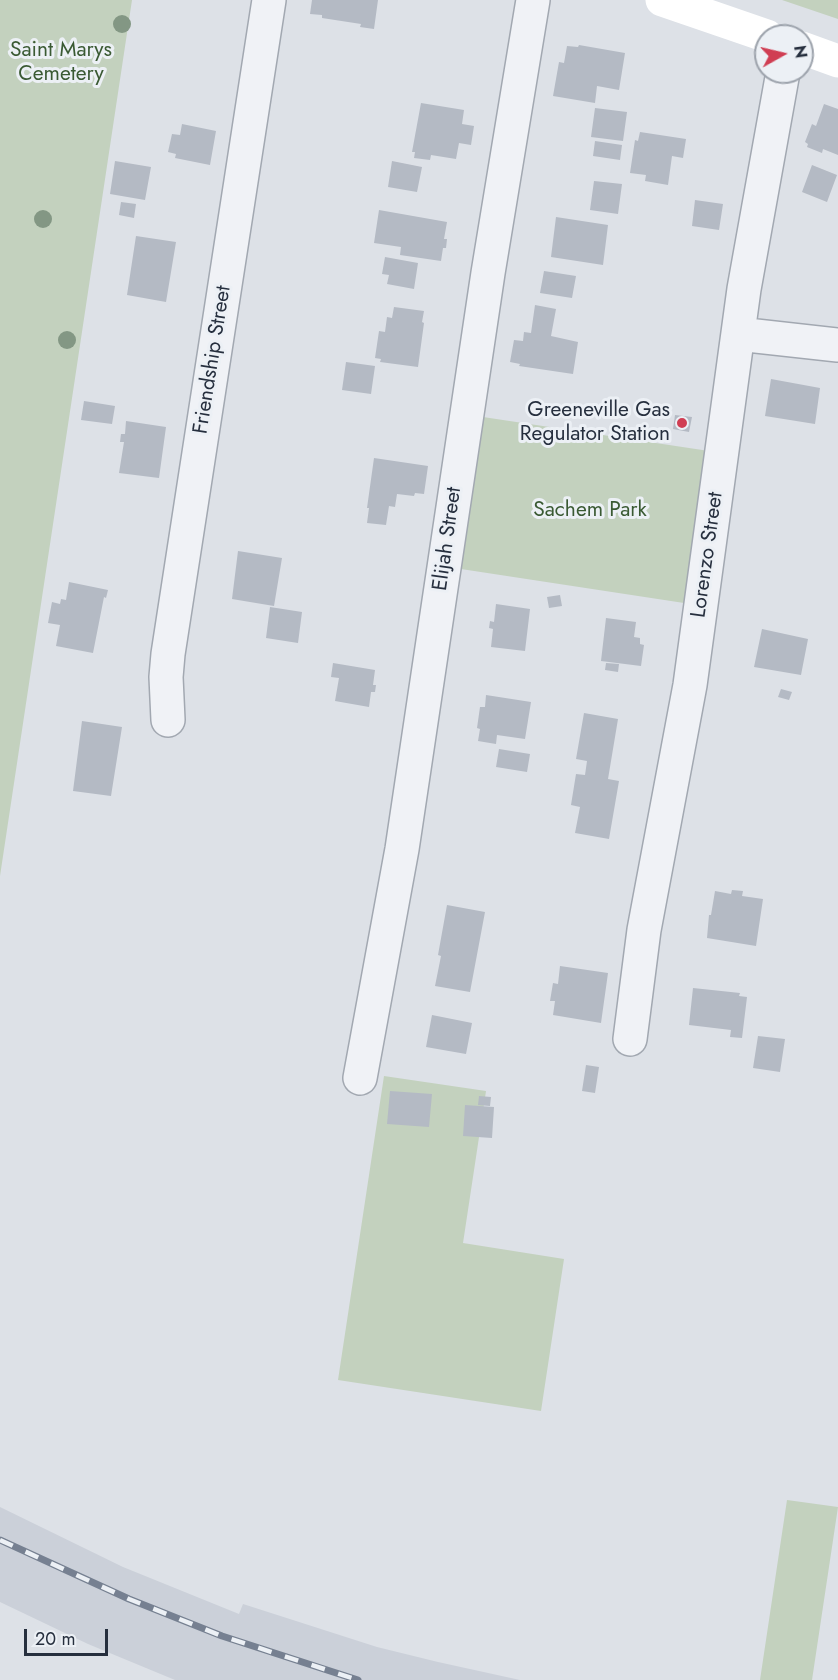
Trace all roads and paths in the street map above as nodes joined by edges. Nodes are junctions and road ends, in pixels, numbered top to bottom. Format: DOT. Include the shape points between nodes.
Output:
graph roads {
  1 [pos="269,0"];
  2 [pos="533,0"];
  3 [pos="662,0"];
  4 [pos="754,32"];
  5 [pos="814,52"];
  6 [pos="838,61"];
  7 [pos="781,84"];
  8 [pos="738,334"];
  9 [pos="838,345"];
  10 [pos="168,720"];
  11 [pos="630,1039"];
  12 [pos="360,1078"];
  1 -- 10 [label="street, Friendship Street" via="168,654"];
  2 -- 12 [label="street, Elijah Street" via="402,849"];
  3 -- 4 [label="main road"];
  5 -- 6 [label="main road"];
  7 -- 8 [label="street, Lorenzo Street"];
  8 -- 9 [label="street"];
  8 -- 11 [label="street, Lorenzo Street" via="690,685 644,930"];
}
